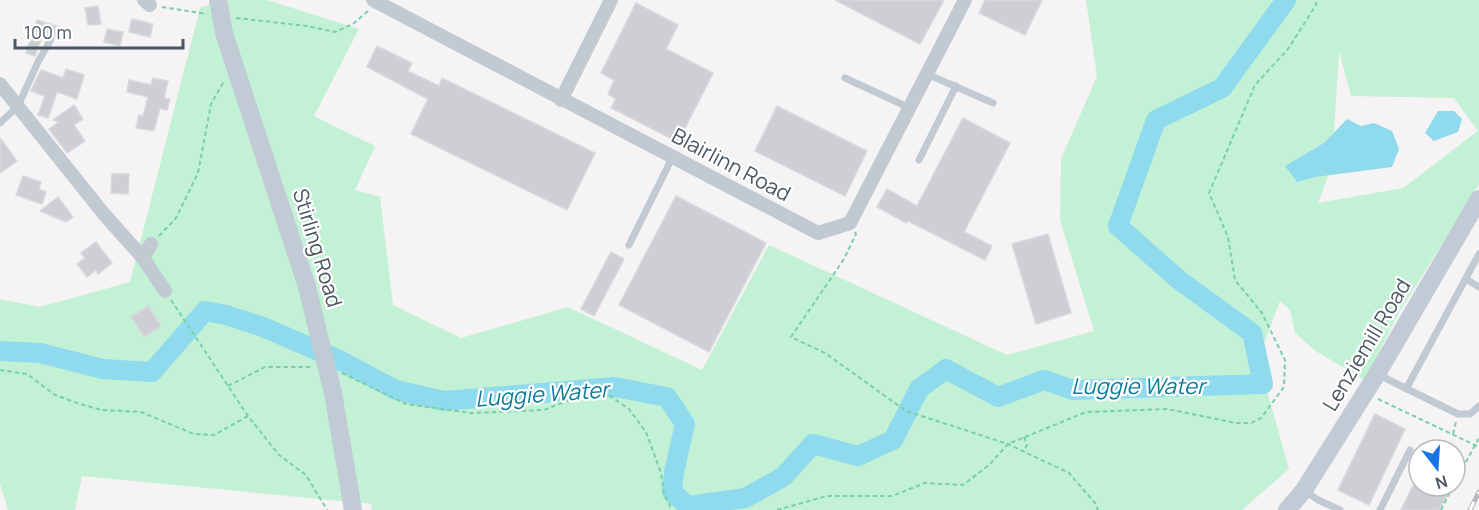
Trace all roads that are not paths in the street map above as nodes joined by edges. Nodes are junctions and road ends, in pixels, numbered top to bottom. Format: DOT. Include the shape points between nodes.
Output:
graph roads {
  1 [pos="611,0"];
  2 [pos="965,0"];
  3 [pos="376,1"];
  4 [pos="218,5"];
  5 [pos="51,39"];
  6 [pos="927,74"];
  7 [pos="845,78"];
  8 [pos="0,84"];
  9 [pos="956,86"];
  10 [pos="561,100"];
  11 [pos="993,103"];
  12 [pos="18,106"];
  13 [pos="910,108"];
  14 [pos="0,123"];
  15 [pos="672,158"];
  16 [pos="919,160"];
  17 [pos="1479,199"];
  18 [pos="151,244"];
  19 [pos="629,245"];
  20 [pos="1479,254"];
  21 [pos="142,258"];
  22 [pos="1466,279"];
  23 [pos="1479,287"];
  24 [pos="165,291"];
  25 [pos="1377,374"];
  26 [pos="1406,389"];
  27 [pos="1479,406"];
  28 [pos="1407,456"];
  29 [pos="1304,490"];
  30 [pos="353,510"];
  31 [pos="1287,510"];
  32 [pos="1340,510"];
  33 [pos="1380,510"];
  1 -- 10 [label="street"];
  2 -- 6 [label="street"];
  3 -- 10 [label="street, Blairlinn Road"];
  4 -- 30 [label="main road, Stirling Road, bridge" via="307,287 333,393"];
  5 -- 12 [label="lane"];
  6 -- 9 [label="lane"];
  6 -- 13 [label="street"];
  7 -- 13 [label="lane"];
  8 -- 12 [label="street"];
  9 -- 11 [label="lane"];
  9 -- 16 [label="lane"];
  10 -- 15 [label="street, Blairlinn Road"];
  12 -- 14 [label="lane"];
  12 -- 21 [label="street"];
  13 -- 15 [label="street, Blairlinn Road" via="850,223 818,234"];
  15 -- 19 [label="lane"];
  17 -- 25 [label="main road, Lenziemill Road"];
  18 -- 21 [label="street"];
  20 -- 22 [label="lane"];
  21 -- 24 [label="street"];
  22 -- 23 [label="lane"];
  22 -- 26 [label="lane"];
  25 -- 26 [label="lane"];
  25 -- 29 [label="main road, Lenziemill Road"];
  26 -- 27 [label="lane" via="1458,414 1470,414"];
  28 -- 33 [label="lane"];
  29 -- 31 [label="main road, Lenziemill Road"];
  29 -- 32 [label="lane"];
}
